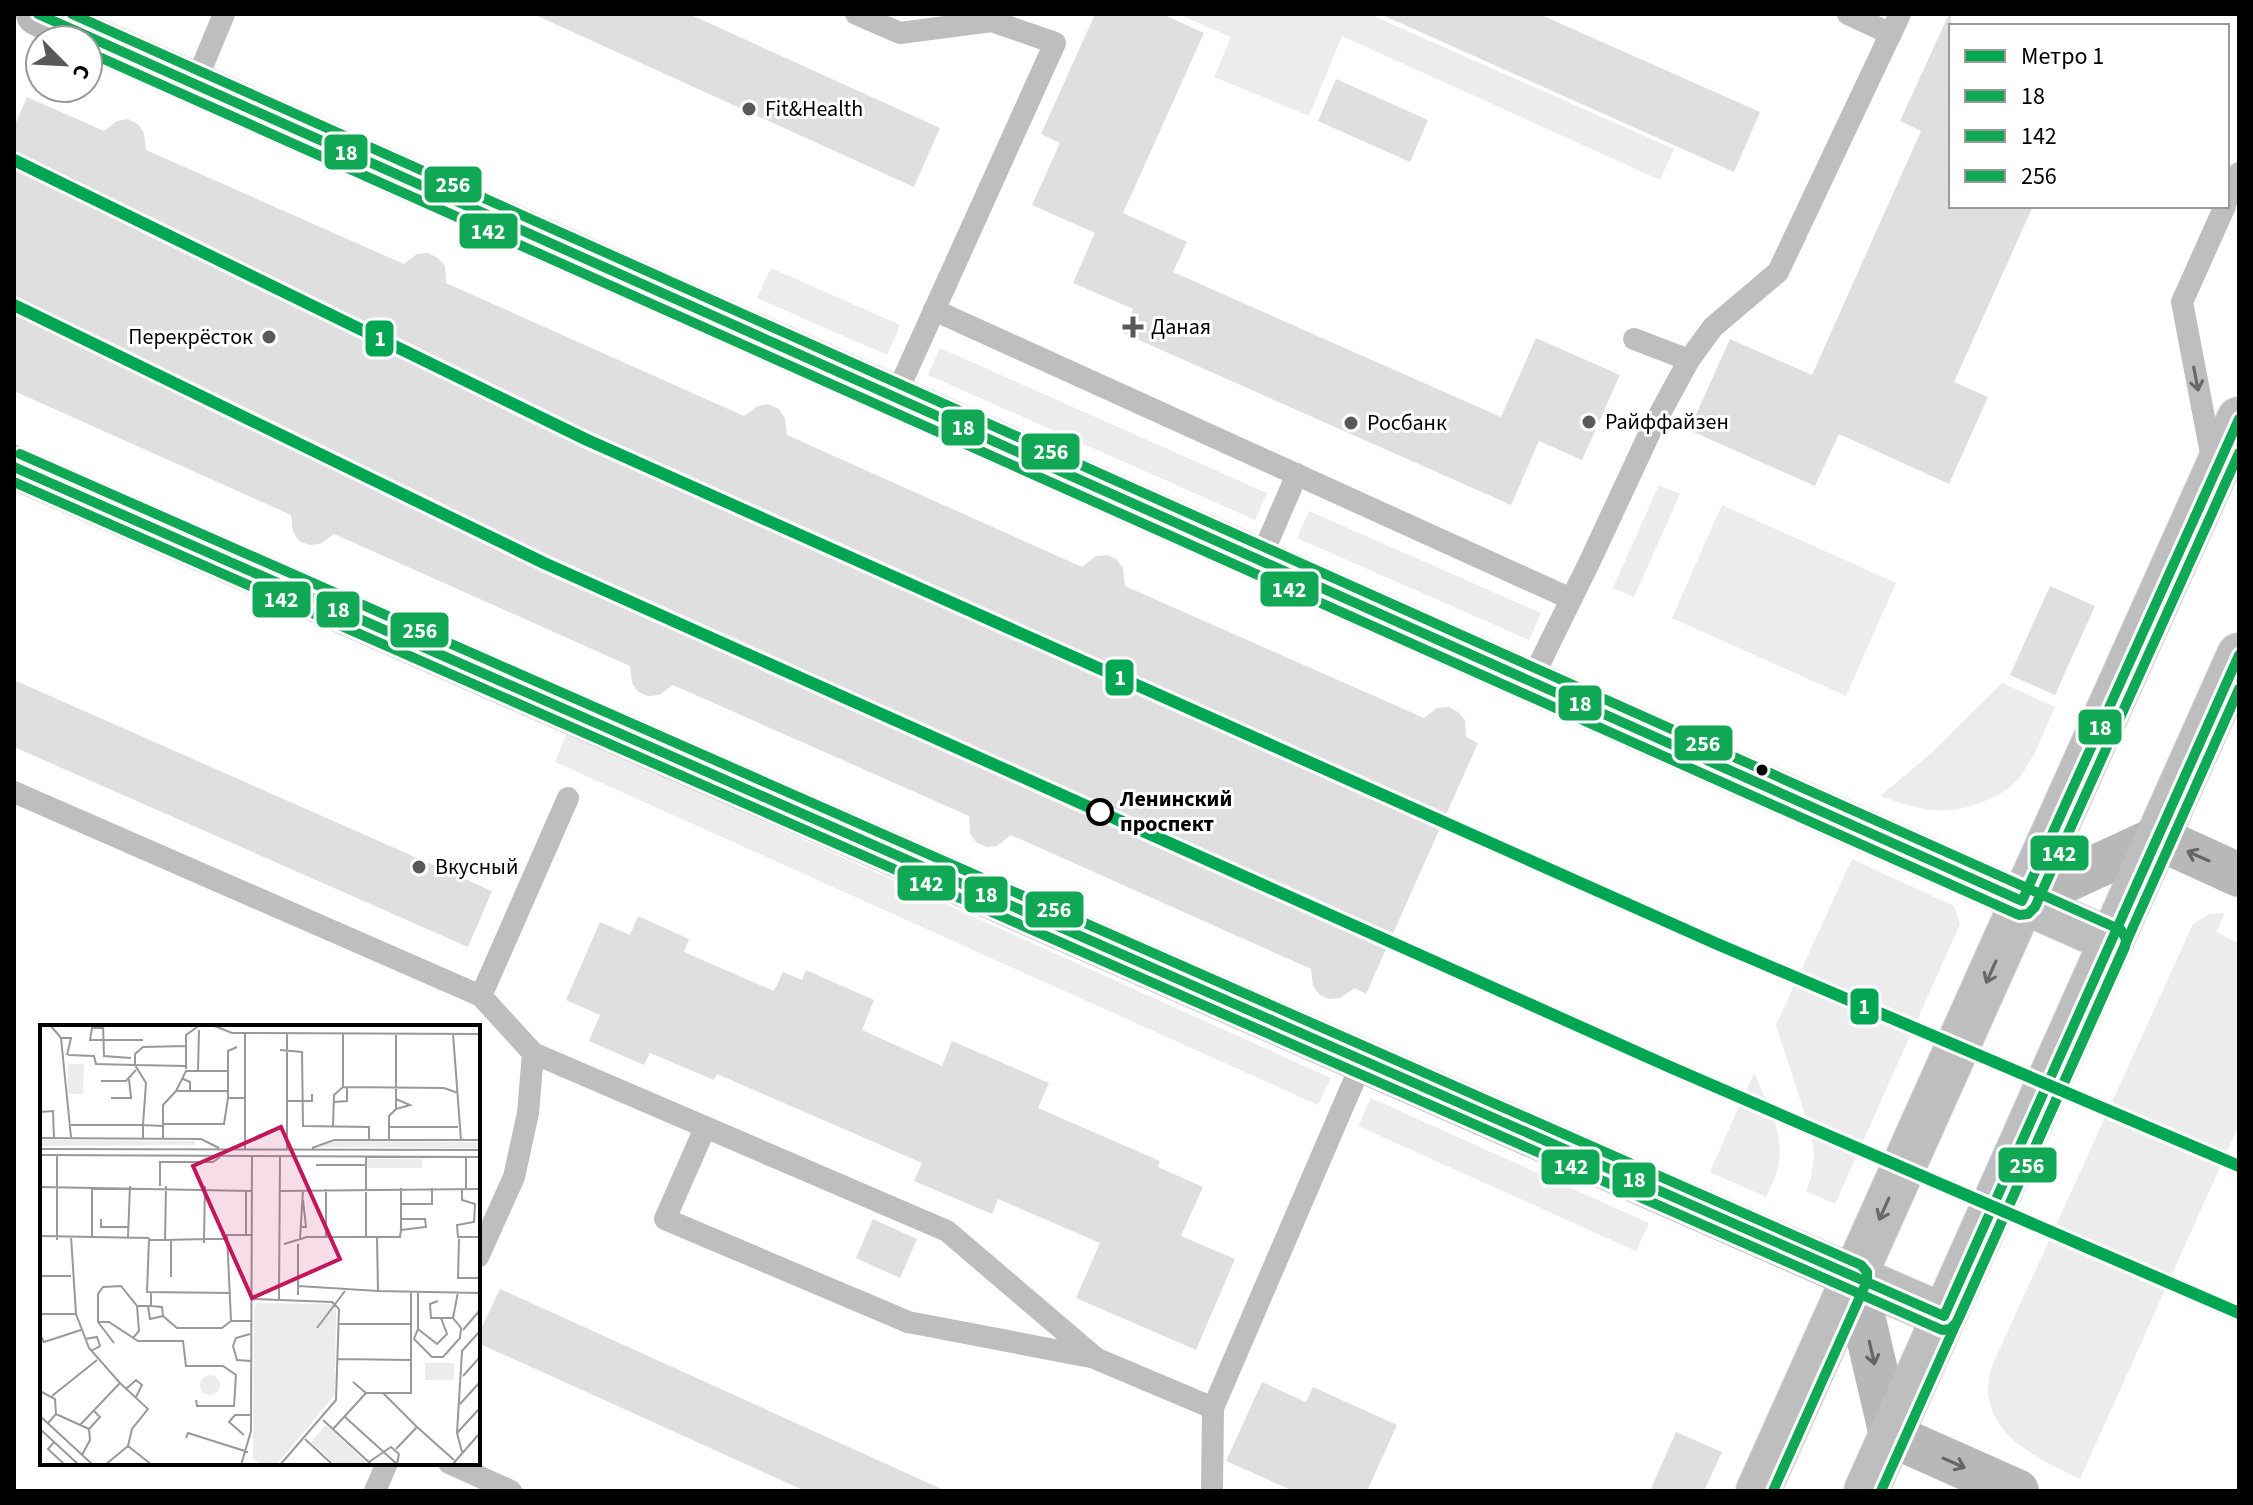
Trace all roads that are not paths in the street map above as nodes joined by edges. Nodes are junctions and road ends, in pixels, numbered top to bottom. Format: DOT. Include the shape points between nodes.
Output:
graph roads {
  1 [pos="38,14"];
  2 [pos="224,14"];
  3 [pos="856,14"];
  4 [pos="1848,14"];
  5 [pos="993,18"];
  6 [pos="1895,24"];
  7 [pos="195,84"];
  8 [pos="2239,173"];
  9 [pos="2229,196"];
  10 [pos="2224,208"];
  11 [pos="934,310"];
  12 [pos="1634,339"];
  13 [pos="1689,360"];
  14 [pos="895,397"];
  15 [pos="2239,419"];
  16 [pos="14,467"];
  17 [pos="2215,473"];
  18 [pos="1297,474"];
  19 [pos="1260,560"];
  20 [pos="1571,599"];
  21 [pos="2239,655"];
  22 [pos="1531,681"];
  23 [pos="14,792"];
  24 [pos="568,798"];
  25 [pos="2158,838"];
  26 [pos="2239,875"];
  27 [pos="2022,901"];
  28 [pos="2112,941"];
  29 [pos="481,996"];
  30 [pos="533,1053"];
  31 [pos="1363,1060"];
  32 [pos="705,1128"];
  33 [pos="480,1253"];
  34 [pos="1854,1277"];
  35 [pos="1944,1316"];
  36 [pos="1097,1359"];
  37 [pos="1213,1408"];
  38 [pos="1891,1435"];
  39 [pos="386,1465"];
  40 [pos="453,1465"];
  41 [pos="375,1491"];
  42 [pos="511,1491"];
  43 [pos="1212,1491"];
  44 [pos="1758,1491"];
  45 [pos="1866,1491"];
  46 [pos="2017,1491"];
  1 -- 7 [label="street"];
  2 -- 7 [label="lane"];
  3 -- 5 [label="lane" via="900,33"];
  4 -- 6 [label="lane"];
  5 -- 11 [label="lane" via="1055,43"];
  6 -- 13 [label="lane" via="1778,272 1713,327"];
  7 -- 14 [label="street"];
  8 -- 9 [label="lane"];
  10 -- 17 [label="lane, one-way" via="2182,302"];
  11 -- 14 [label="lane"];
  11 -- 18 [label="lane"];
  12 -- 13 [label="lane"];
  13 -- 20 [label="lane"];
  14 -- 19 [label="street"];
  15 -- 17 [label="main road"];
  16 -- 31 [label="street"];
  17 -- 27 [label="main road"];
  18 -- 19 [label="lane"];
  18 -- 20 [label="lane"];
  19 -- 22 [label="street"];
  20 -- 22 [label="lane"];
  21 -- 25 [label="main road"];
  22 -- 27 [label="street"];
  23 -- 29 [label="lane"];
  24 -- 29 [label="lane"];
  26 -- 25 [label="street, one-way"];
  25 -- 27 [label="street"];
  25 -- 28 [label="main road"];
  27 -- 28 [label="main road"];
  27 -- 34 [label="main road, one-way"];
  28 -- 35 [label="main road"];
  29 -- 30 [label="lane"];
  30 -- 32 [label="lane"];
  30 -- 33 [label="lane" via="528,1113 514,1177"];
  31 -- 34 [label="street"];
  31 -- 37 [label="lane"];
  32 -- 36 [label="lane" via="947,1231"];
  32 -- 36 [label="lane" via="665,1219 908,1322"];
  34 -- 35 [label="main road"];
  34 -- 38 [label="street, one-way"];
  34 -- 44 [label="main road"];
  35 -- 38 [label="main road"];
  36 -- 37 [label="lane"];
  37 -- 43 [label="lane"];
  38 -- 45 [label="main road"];
  38 -- 46 [label="street, one-way"];
  39 -- 41 [label="lane"];
  40 -- 42 [label="lane"];
}
